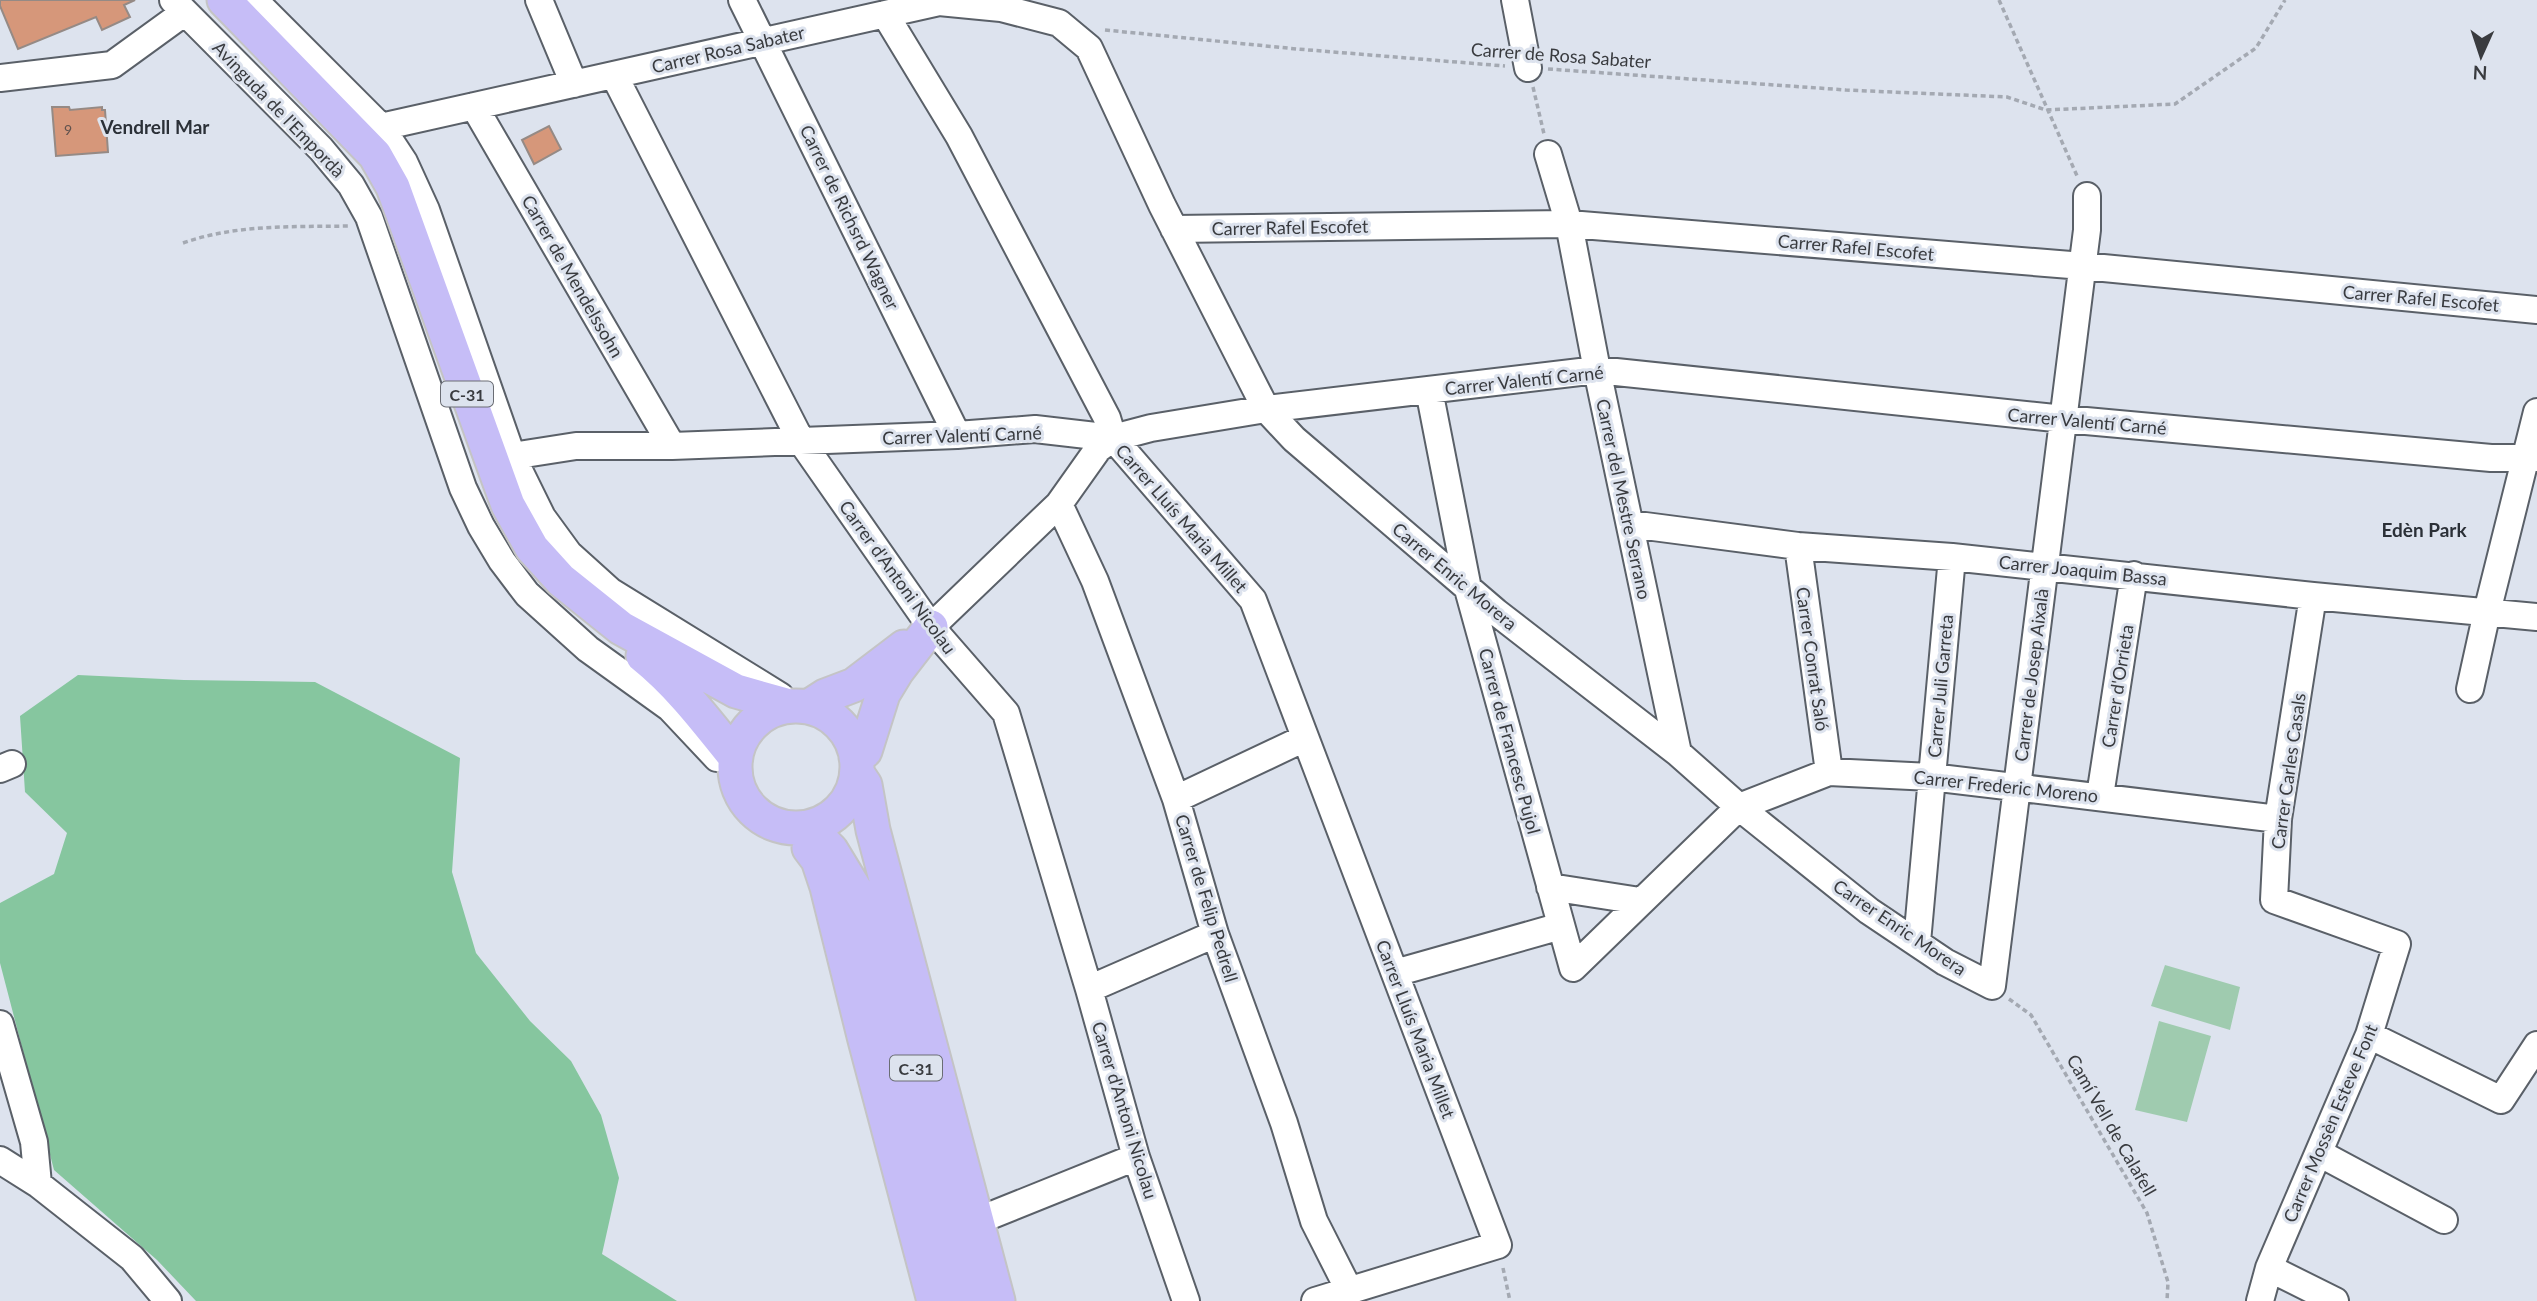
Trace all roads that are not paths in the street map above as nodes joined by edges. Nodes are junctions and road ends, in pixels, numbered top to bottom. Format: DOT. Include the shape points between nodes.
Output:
graph roads {
  1 [pos="224,0"];
  2 [pos="254,0"];
  3 [pos="539,0"];
  4 [pos="742,0"];
  5 [pos="1515,0"];
  6 [pos="938,1"];
  7 [pos="187,4"];
  8 [pos="885,14"];
  9 [pos="1073,34"];
  10 [pos="764,41"];
  11 [pos="1528,68"];
  12 [pos="614,75"];
  13 [pos="0,78"];
  14 [pos="574,84"];
  15 [pos="474,106"];
  16 [pos="380,127"];
  17 [pos="1548,154"];
  18 [pos="2087,196"];
  19 [pos="1569,224"];
  20 [pos="1174,229"];
  21 [pos="2083,266"];
  22 [pos="2537,310"];
  23 [pos="1597,370"];
  24 [pos="1429,390"];
  25 [pos="1266,409"];
  26 [pos="2537,412"];
  27 [pos="2064,419"];
  28 [pos="957,435"];
  29 [pos="1113,438"];
  30 [pos="801,442"];
  31 [pos="672,446"];
  32 [pos="512,456"];
  33 [pos="2532,457"];
  34 [pos="1059,504"];
  35 [pos="1630,524"];
  36 [pos="1798,545"];
  37 [pos="1952,556"];
  38 [pos="2045,566"];
  39 [pos="2134,575"];
  40 [pos="1468,589"];
  41 [pos="2313,596"];
  42 [pos="2487,612"];
  43 [pos="2537,617"];
  44 [pos="931,627"];
  45 [pos="2470,689"];
  46 [pos="798,706"];
  47 [pos="1305,738"];
  48 [pos="1678,753"];
  49 [pos="735,763"];
  50 [pos="1829,772"];
  51 [pos="855,774"];
  52 [pos="1931,777"];
  53 [pos="2017,787"];
  54 [pos="2099,796"];
  55 [pos="1176,799"];
  56 [pos="1739,807"];
  57 [pos="2278,819"];
  58 [pos="797,827"];
  59 [pos="1550,887"];
  60 [pos="1640,901"];
  61 [pos="1561,926"];
  62 [pos="1215,934"];
  63 [pos="1917,942"];
  64 [pos="2397,944"];
  65 [pos="1395,973"];
  66 [pos="1992,986"];
  67 [pos="1089,989"];
  68 [pos="0,1024"];
  69 [pos="2369,1035"];
  70 [pos="2537,1045"];
  71 [pos="2319,1153"];
  72 [pos="1136,1157"];
  73 [pos="0,1160"];
  74 [pos="38,1184"];
  75 [pos="2444,1220"];
  76 [pos="977,1221"];
  77 [pos="2269,1268"];
  78 [pos="1350,1292"];
  79 [pos="168,1301"];
  80 [pos="934,1301"];
  81 [pos="965,1301"];
  82 [pos="976,1301"];
  83 [pos="998,1301"];
  84 [pos="1186,1301"];
  85 [pos="1315,1301"];
  86 [pos="2260,1301"];
  87 [pos="2335,1301"];
  1 -- 46 [label="main road, C-31" via="375,155 393,187 508,505 532,548 561,580 621,628 736,691"];
  2 -- 16 [label="street"];
  3 -- 14 [label="street"];
  4 -- 10 [label="street, Carrer de Richsrd Wagner"];
  5 -- 11 [label="street"];
  6 -- 8 [label="street, Carrer Rosa Sabater"];
  6 -- 9 [label="street, Carrer Rosa Sabater" via="1001,8 1059,23"];
  7 -- 13 [label="street" via="112,65"];
  7 -- 49 [label="main road, C-31" via="365,162 500,516 538,574 663,672 698,708"];
  7 -- 49 [label="street, Avinguda de l'Empordà" via="351,185 373,226 463,488 502,561 527,594 588,649 670,708 716,758"];
  8 -- 10 [label="street, Carrer Rosa Sabater"];
  8 -- 29 [label="street, Carrer Lluís Maria Millet" via="960,136 1107,418"];
  9 -- 20 [label="street, Carrer Enric Morera" via="1089,48"];
  10 -- 12 [label="street, Carrer Rosa Sabater"];
  10 -- 28 [label="street, Carrer de Richsrd Wagner"];
  12 -- 14 [label="street, Carrer Rosa Sabater"];
  12 -- 30 [label="street, Carrer d'Antoni Nicolau"];
  14 -- 15 [label="street, Carrer Rosa Sabater"];
  15 -- 16 [label="street, Carrer Rosa Sabater"];
  15 -- 31 [label="street, Carrer de Mendelssohn"];
  16 -- 32 [label="street" via="404,162 426,210"];
  17 -- 19 [label="street, Carrer del Mestre Serrano"];
  18 -- 21 [label="street, Carrer de Josep Aixalà"];
  19 -- 20 [label="street, Carrer Rafel Escofet"];
  19 -- 21 [label="street, Carrer Rafel Escofet"];
  19 -- 23 [label="street, Carrer del Mestre Serrano"];
  20 -- 25 [label="street, Carrer Enric Morera"];
  21 -- 22 [label="street, Carrer Rafel Escofet"];
  21 -- 27 [label="street, Carrer de Josep Aixalà"];
  23 -- 24 [label="street, Carrer Valentí Carné"];
  23 -- 27 [label="street, Carrer Valentí Carné"];
  23 -- 35 [label="street, Carrer del Mestre Serrano"];
  24 -- 25 [label="street, Carrer Valentí Carné"];
  24 -- 40 [label="street, Carrer de Francesc Pujol"];
  25 -- 29 [label="street, Carrer Valentí Carné"];
  25 -- 40 [label="street, Carrer Enric Morera" via="1294,439"];
  26 -- 33 [label="street"];
  27 -- 33 [label="street, Carrer Valentí Carné" via="2491,458"];
  27 -- 38 [label="street, Carrer de Josep Aixalà"];
  28 -- 29 [label="street, Carrer Valentí Carné" via="1035,429"];
  28 -- 30 [label="street, Carrer Valentí Carné"];
  29 -- 34 [label="street" via="1098,449"];
  29 -- 47 [label="street, Carrer Lluís Maria Millet" via="1253,600"];
  30 -- 31 [label="street, Carrer Valentí Carné"];
  30 -- 44 [label="street, Carrer d'Antoni Nicolau"];
  31 -- 32 [label="street, Carrer Valentí Carné" via="576,446"];
  32 -- 46 [label="street" via="542,517 562,545 610,592"];
  33 -- 42 [label="street"];
  34 -- 44 [label="street"];
  34 -- 55 [label="street, Carrer de Felip Pedrell" via="1095,581"];
  35 -- 36 [label="street, Carrer Joaquim Bassa"];
  35 -- 48 [label="street, Carrer del Mestre Serrano"];
  36 -- 37 [label="street, Carrer Joaquim Bassa"];
  36 -- 50 [label="street, Carrer Conrat Saló"];
  37 -- 38 [label="street, Carrer Joaquim Bassa"];
  37 -- 52 [label="street, Carrer Juli Garreta"];
  38 -- 39 [label="street, Carrer Joaquim Bassa"];
  38 -- 53 [label="street, Carrer de Josep Aixalà"];
  39 -- 41 [label="street, Carrer Joaquim Bassa"];
  39 -- 54 [label="street, Carrer d'Orrieta"];
  40 -- 48 [label="street, Carrer Enric Morera"];
  40 -- 59 [label="street, Carrer de Francesc Pujol"];
  41 -- 42 [label="street, Carrer Joaquim Bassa"];
  41 -- 57 [label="street, Carrer Carles Casals"];
  42 -- 43 [label="street, Carrer Joaquim Bassa"];
  42 -- 45 [label="street"];
  44 -- 46 [label="main road" via="854,685"];
  44 -- 51 [label="main road" via="883,694"];
  44 -- 67 [label="street, Carrer d'Antoni Nicolau" via="1006,713"];
  46 -- 49 [label="main road" via="770,712 754,722 742,738"];
  46 -- 51 [label="main road, C-31" via="830,717 847,734"];
  47 -- 55 [label="street"];
  47 -- 65 [label="street, Carrer Lluís Maria Millet"];
  48 -- 56 [label="street, Carrer Enric Morera"];
  49 -- 58 [label="main road, C-31" via="737,785 750,807 771,823"];
  50 -- 52 [label="street, Carrer Frederic Moreno"];
  50 -- 56 [label="street, Carrer Frederic Moreno"];
  51 -- 58 [label="main road" via="841,808 826,820"];
  51 -- 76 [label="main road" via="865,785"];
  51 -- 82 [label="main road, C-31" via="854,835"];
  52 -- 53 [label="street, Carrer Frederic Moreno"];
  52 -- 63 [label="street, Carrer Juli Garreta"];
  53 -- 54 [label="street, Carrer Frederic Moreno"];
  53 -- 66 [label="street, Carrer de Josep Aixalà"];
  54 -- 57 [label="street, Carrer Frederic Moreno"];
  55 -- 62 [label="street, Carrer de Felip Pedrell"];
  56 -- 60 [label="street, Carrer de Francesc Pujol"];
  56 -- 63 [label="street, Carrer Enric Morera" via="1869,911"];
  57 -- 64 [label="street, Carrer Carles Casals" via="2274,900"];
  58 -- 80 [label="main road" via="818,860 827,887"];
  58 -- 81 [label="main road, C-31" via="831,850 856,891"];
  59 -- 60 [label="street"];
  59 -- 61 [label="street, Carrer de Francesc Pujol"];
  60 -- 61 [label="street, Carrer de Francesc Pujol" via="1573,968"];
  61 -- 65 [label="street"];
  62 -- 67 [label="street"];
  62 -- 78 [label="street, Carrer de Felip Pedrell" via="1284,1123 1314,1221"];
  63 -- 66 [label="street, Carrer Enric Morera"];
  64 -- 69 [label="street, Carrer Mossèn Esteve Font"];
  65 -- 78 [label="street, Carrer Lluís Maria Millet" via="1498,1245"];
  67 -- 72 [label="street, Carrer d'Antoni Nicolau"];
  68 -- 74 [label="street" via="34,1142"];
  69 -- 70 [label="street" via="2501,1100"];
  69 -- 71 [label="street, Carrer Mossèn Esteve Font"];
  71 -- 75 [label="street"];
  71 -- 77 [label="street, Carrer Mossèn Esteve Font"];
  72 -- 76 [label="street"];
  72 -- 84 [label="street, Carrer d'Antoni Nicolau"];
  73 -- 74 [label="street"];
  74 -- 79 [label="street" via="132,1258"];
  76 -- 83 [label="main road"];
  77 -- 86 [label="street, Carrer Mossèn Esteve Font"];
  77 -- 87 [label="street"];
  78 -- 85 [label="street"];
}
